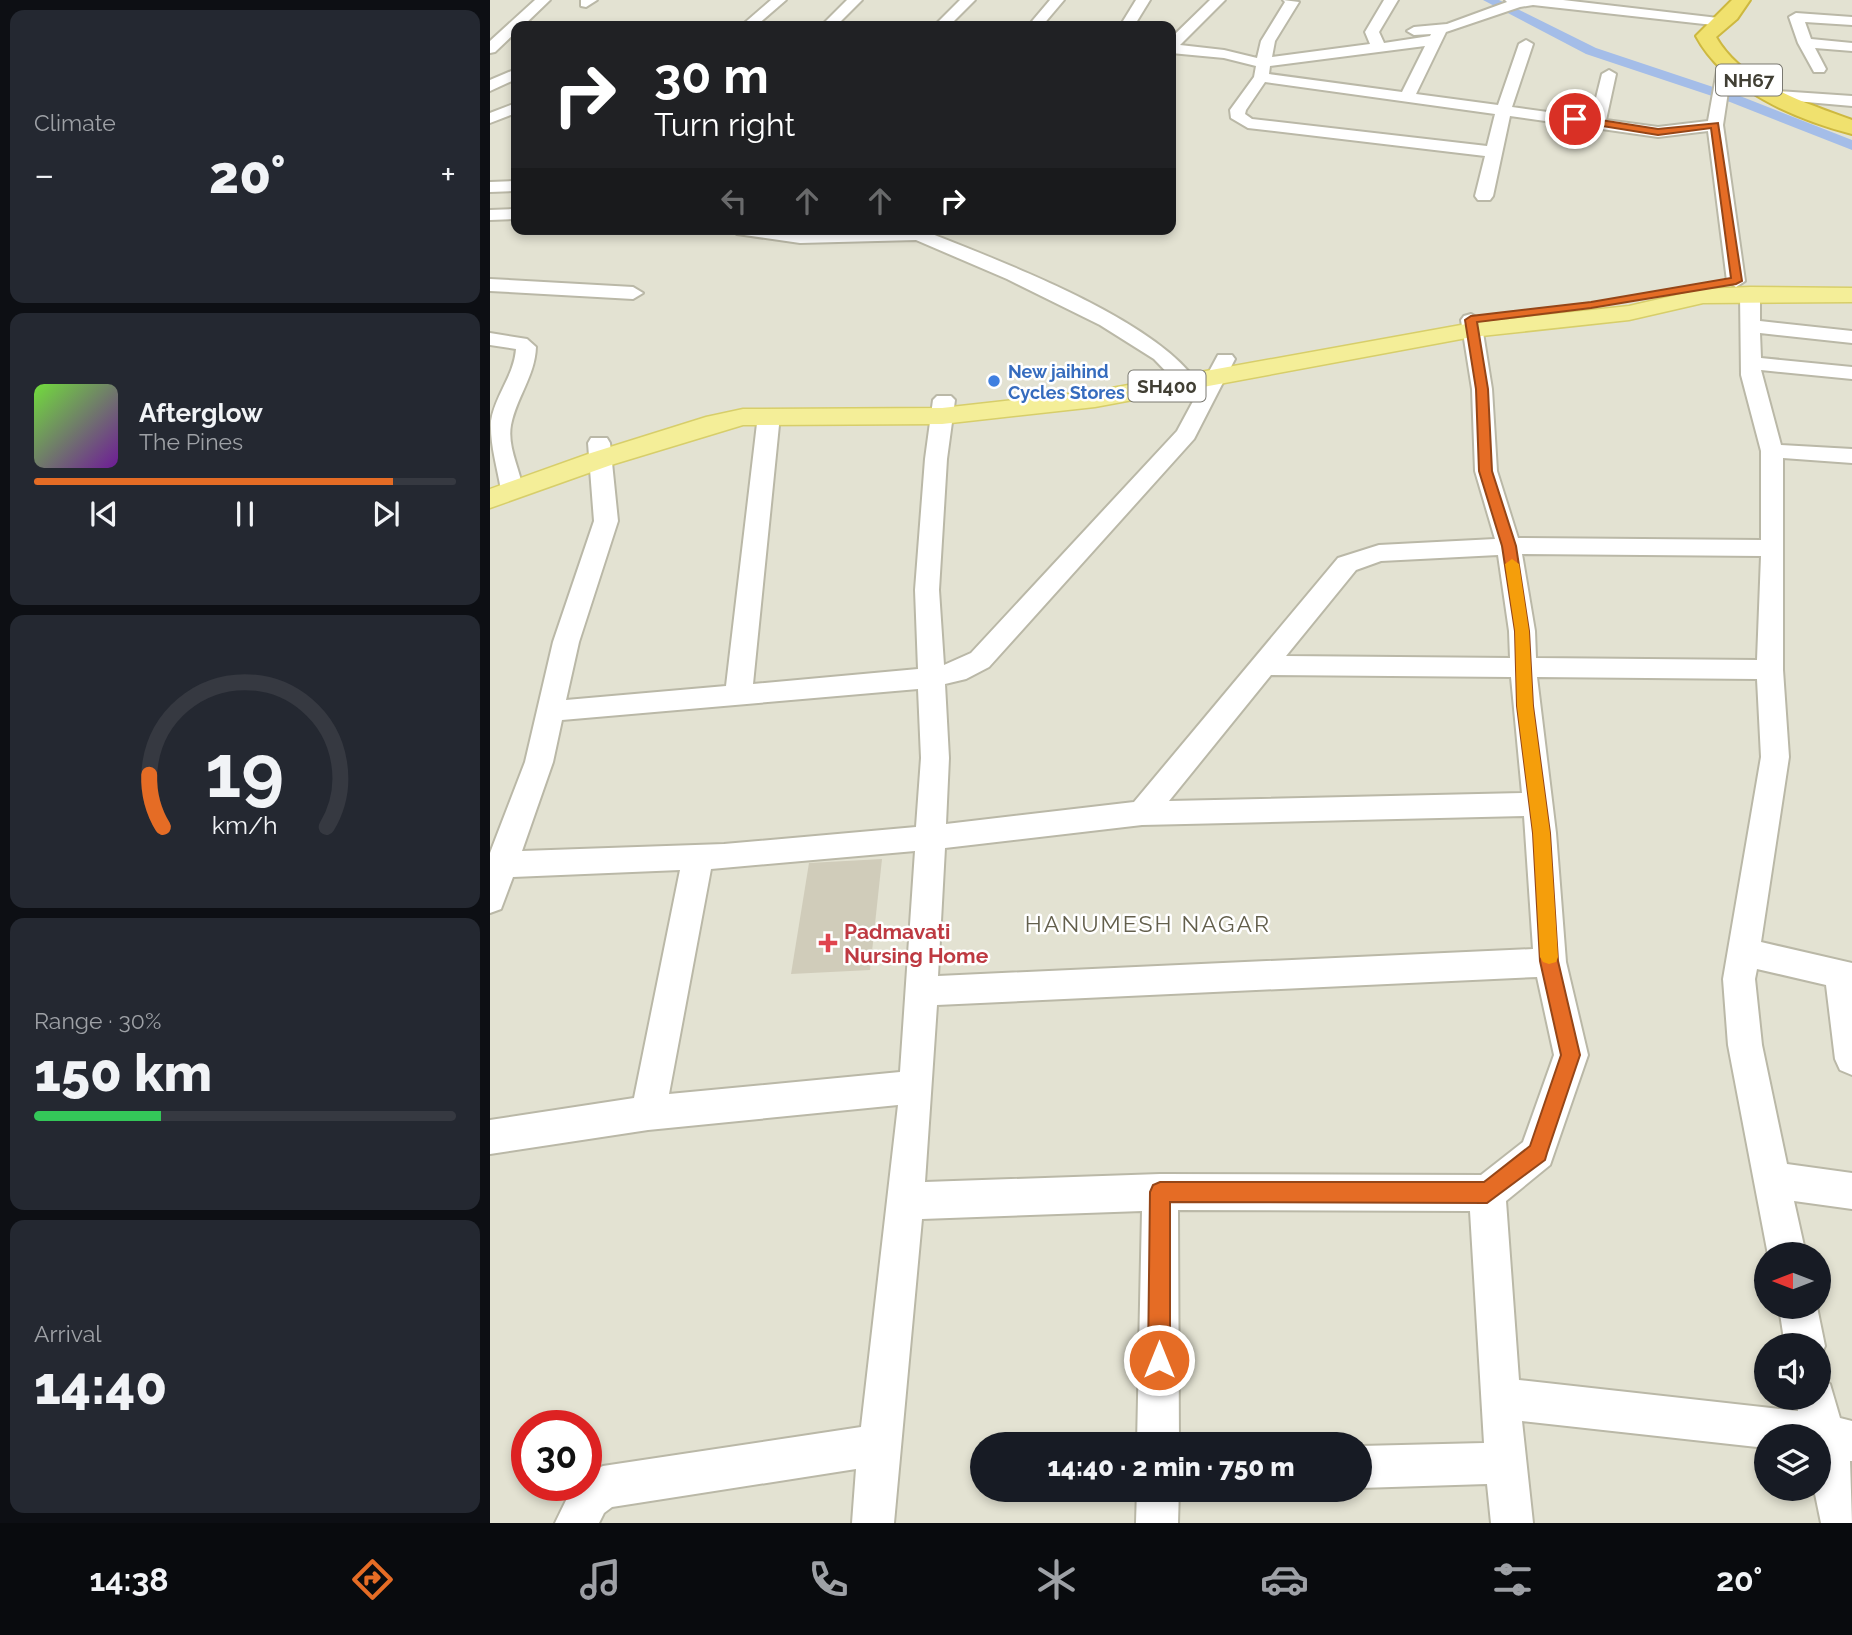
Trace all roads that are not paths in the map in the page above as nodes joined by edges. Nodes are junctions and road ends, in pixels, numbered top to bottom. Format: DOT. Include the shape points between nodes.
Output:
graph roads {
  1 [pos="529,0"];
  2 [pos="543,0"];
  3 [pos="779,0"];
  4 [pos="855,0"];
  5 [pos="968,0"];
  6 [pos="1057,0"];
  7 [pos="1143,0"];
  8 [pos="1218,0"];
  9 [pos="1290,0"];
  10 [pos="1391,0"];
  11 [pos="1741,0"];
  12 [pos="1470,4"];
  13 [pos="1506,6"];
  14 [pos="517,21"];
  15 [pos="754,21"];
  16 [pos="833,21"];
  17 [pos="946,21"];
  18 [pos="1039,21"];
  19 [pos="1130,21"];
  20 [pos="1852,21"];
  21 [pos="1722,22"];
  22 [pos="511,26"];
  23 [pos="1437,35"];
  24 [pos="1369,38"];
  25 [pos="491,42"];
  26 [pos="1176,43"];
  27 [pos="1805,43"];
  28 [pos="511,44"];
  29 [pos="1526,44"];
  30 [pos="1852,47"];
  31 [pos="1176,49"];
  32 [pos="1725,65"];
  33 [pos="1819,69"];
  34 [pos="1262,70"];
  35 [pos="1609,74"];
  36 [pos="511,76"];
  37 [pos="490,86"];
  38 [pos="1408,95"];
  39 [pos="1778,96"];
  40 [pos="1852,101"];
  41 [pos="1504,109"];
  42 [pos="511,110"];
  43 [pos="490,118"];
  44 [pos="1598,122"];
  45 [pos="1715,125"];
  46 [pos="1852,127"];
  47 [pos="1494,152"];
  48 [pos="511,186"];
  49 [pos="490,187"];
  50 [pos="1483,196"];
  51 [pos="511,214"];
  52 [pos="490,215"];
  53 [pos="779,235"];
  54 [pos="859,235"];
  55 [pos="924,235"];
  56 [pos="963,235"];
  57 [pos="953,249"];
  58 [pos="1852,283"];
  59 [pos="490,285"];
  60 [pos="1743,287"];
  61 [pos="633,293"];
  62 [pos="1852,295"];
  63 [pos="1472,325"];
  64 [pos="1750,326"];
  65 [pos="1852,337"];
  66 [pos="490,339"];
  67 [pos="1751,363"];
  68 [pos="1222,368"];
  69 [pos="1852,373"];
  70 [pos="1182,375"];
  71 [pos="943,408"];
  72 [pos="769,415"];
  73 [pos="600,451"];
  74 [pos="1772,451"];
  75 [pos="1852,456"];
  76 [pos="501,488"];
  77 [pos="1509,546"];
  78 [pos="1773,548"];
  79 [pos="1265,666"];
  80 [pos="1524,669"];
  81 [pos="1770,670"];
  82 [pos="929,678"];
  83 [pos="738,696"];
  84 [pos="551,710"];
  85 [pos="1537,804"];
  86 [pos="1142,813"];
  87 [pos="930,838"];
  88 [pos="698,857"];
  89 [pos="496,865"];
  90 [pos="490,900"];
  91 [pos="1743,952"];
  92 [pos="1549,961"];
  93 [pos="1846,976"];
  94 [pos="921,991"];
  95 [pos="1852,1059"];
  96 [pos="916,1087"];
  97 [pos="648,1113"];
  98 [pos="490,1137"];
  99 [pos="1772,1180"];
  100 [pos="1852,1191"];
  101 [pos="1160,1192"];
  102 [pos="1487,1193"];
  103 [pos="905,1201"];
  104 [pos="1784,1242"];
  105 [pos="1500,1398"];
  106 [pos="1830,1424"];
  107 [pos="1158,1432"];
  108 [pos="1831,1432"];
  109 [pos="879,1445"];
  110 [pos="1506,1463"];
  111 [pos="1372,1467"];
  112 [pos="1158,1502"];
  113 [pos="576,1523"];
  114 [pos="873,1523"];
  115 [pos="1157,1523"];
  116 [pos="1512,1523"];
  117 [pos="1842,1523"];
  1 -- 25 [label="street"];
  2 -- 14 [label="street"];
  3 -- 15 [label="street"];
  4 -- 16 [label="street"];
  5 -- 17 [label="street"];
  6 -- 18 [label="street"];
  7 -- 19 [label="street"];
  8 -- 26 [label="street"];
  9 -- 34 [label="street"];
  10 -- 24 [label="street"];
  11 -- 21 [label="highway, NH67"];
  12 -- 13 [label="street"];
  13 -- 21 [label="street" via="1533,1"];
  13 -- 23 [label="street"];
  20 -- 27 [label="street" via="1797,15"];
  21 -- 32 [label="highway, NH67" via="1706,36 1710,50"];
  22 -- 25 [label="street"];
  23 -- 24 [label="street"];
  23 -- 38 [label="street"];
  24 -- 34 [label="street"];
  25 -- 28 [label="street"];
  27 -- 30 [label="street"];
  27 -- 33 [label="street"];
  29 -- 41 [label="street"];
  31 -- 34 [label="street" via="1224,54"];
  32 -- 39 [label="highway, NH67"];
  32 -- 45 [label="street"];
  34 -- 38 [label="street"];
  34 -- 47 [label="street" via="1238,110 1237,115 1248,122"];
  35 -- 44 [label="street"];
  36 -- 37 [label="street"];
  38 -- 41 [label="street"];
  39 -- 40 [label="street"];
  39 -- 46 [label="highway, NH67"];
  41 -- 44 [label="street"];
  41 -- 47 [label="street"];
  42 -- 43 [label="street"];
  44 -- 45 [label="street" via="1658,132"];
  45 -- 60 [label="street"];
  47 -- 50 [label="street"];
  48 -- 49 [label="street"];
  51 -- 52 [label="street"];
  53 -- 54 [label="street"];
  55 -- 57 [label="street"];
  56 -- 57 [label="street"];
  57 -- 70 [label="street" via="1034,282 1096,315 1143,342"];
  58 -- 60 [label="main road, SH400"];
  59 -- 61 [label="street"];
  60 -- 62 [label="main road, SH400"];
  60 -- 63 [label="main road, SH400" via="1629,313"];
  60 -- 64 [label="street"];
  63 -- 68 [label="main road, SH400"];
  63 -- 77 [label="street" via="1482,389 1486,471"];
  64 -- 65 [label="street"];
  64 -- 67 [label="street"];
  66 -- 76 [label="street" via="520,342 526,347 527,360 500,424"];
  67 -- 69 [label="street"];
  67 -- 74 [label="street"];
  68 -- 70 [label="main road, SH400"];
  68 -- 82 [label="street" via="1186,434 980,660 957,672"];
  70 -- 71 [label="main road, SH400" via="1095,399"];
  71 -- 72 [label="main road, SH400"];
  71 -- 73 [label="main road, SH400" via="776,402 735,406"];
  71 -- 82 [label="street" via="927,590"];
  72 -- 73 [label="main road, SH400" via="716,422"];
  72 -- 83 [label="street"];
  73 -- 76 [label="main road, SH400"];
  73 -- 84 [label="street" via="606,520 566,642"];
  74 -- 75 [label="street"];
  74 -- 78 [label="street"];
  77 -- 78 [label="street"];
  77 -- 79 [label="street" via="1379,553 1347,564"];
  77 -- 80 [label="street"];
  78 -- 81 [label="street"];
  79 -- 80 [label="street"];
  79 -- 86 [label="street"];
  80 -- 81 [label="street"];
  80 -- 85 [label="street"];
  81 -- 91 [label="street" via="1775,757"];
  82 -- 83 [label="street"];
  82 -- 87 [label="street" via="935,758"];
  83 -- 84 [label="street"];
  84 -- 89 [label="street" via="539,762"];
  85 -- 86 [label="street"];
  85 -- 92 [label="street"];
  86 -- 87 [label="street"];
  87 -- 88 [label="street"];
  87 -- 94 [label="street"];
  88 -- 89 [label="street"];
  88 -- 97 [label="street"];
  89 -- 90 [label="street"];
  91 -- 93 [label="street"];
  91 -- 99 [label="street" via="1741,1013"];
  92 -- 94 [label="street"];
  92 -- 102 [label="street" via="1571,1055 1537,1153"];
  93 -- 95 [label="street"];
  94 -- 96 [label="street"];
  96 -- 97 [label="street"];
  96 -- 103 [label="street"];
  97 -- 98 [label="street"];
  99 -- 100 [label="street"];
  99 -- 104 [label="street"];
  101 -- 102 [label="street"];
  101 -- 103 [label="street"];
  101 -- 107 [label="street"];
  102 -- 105 [label="street"];
  103 -- 109 [label="street"];
  105 -- 106 [label="street"];
  105 -- 110 [label="street"];
  108 -- 117 [label="street"];
  109 -- 113 [label="street" via="603,1487 589,1498"];
  109 -- 114 [label="street"];
  110 -- 111 [label="street"];
  110 -- 116 [label="street"];
  112 -- 115 [label="street"];
}
